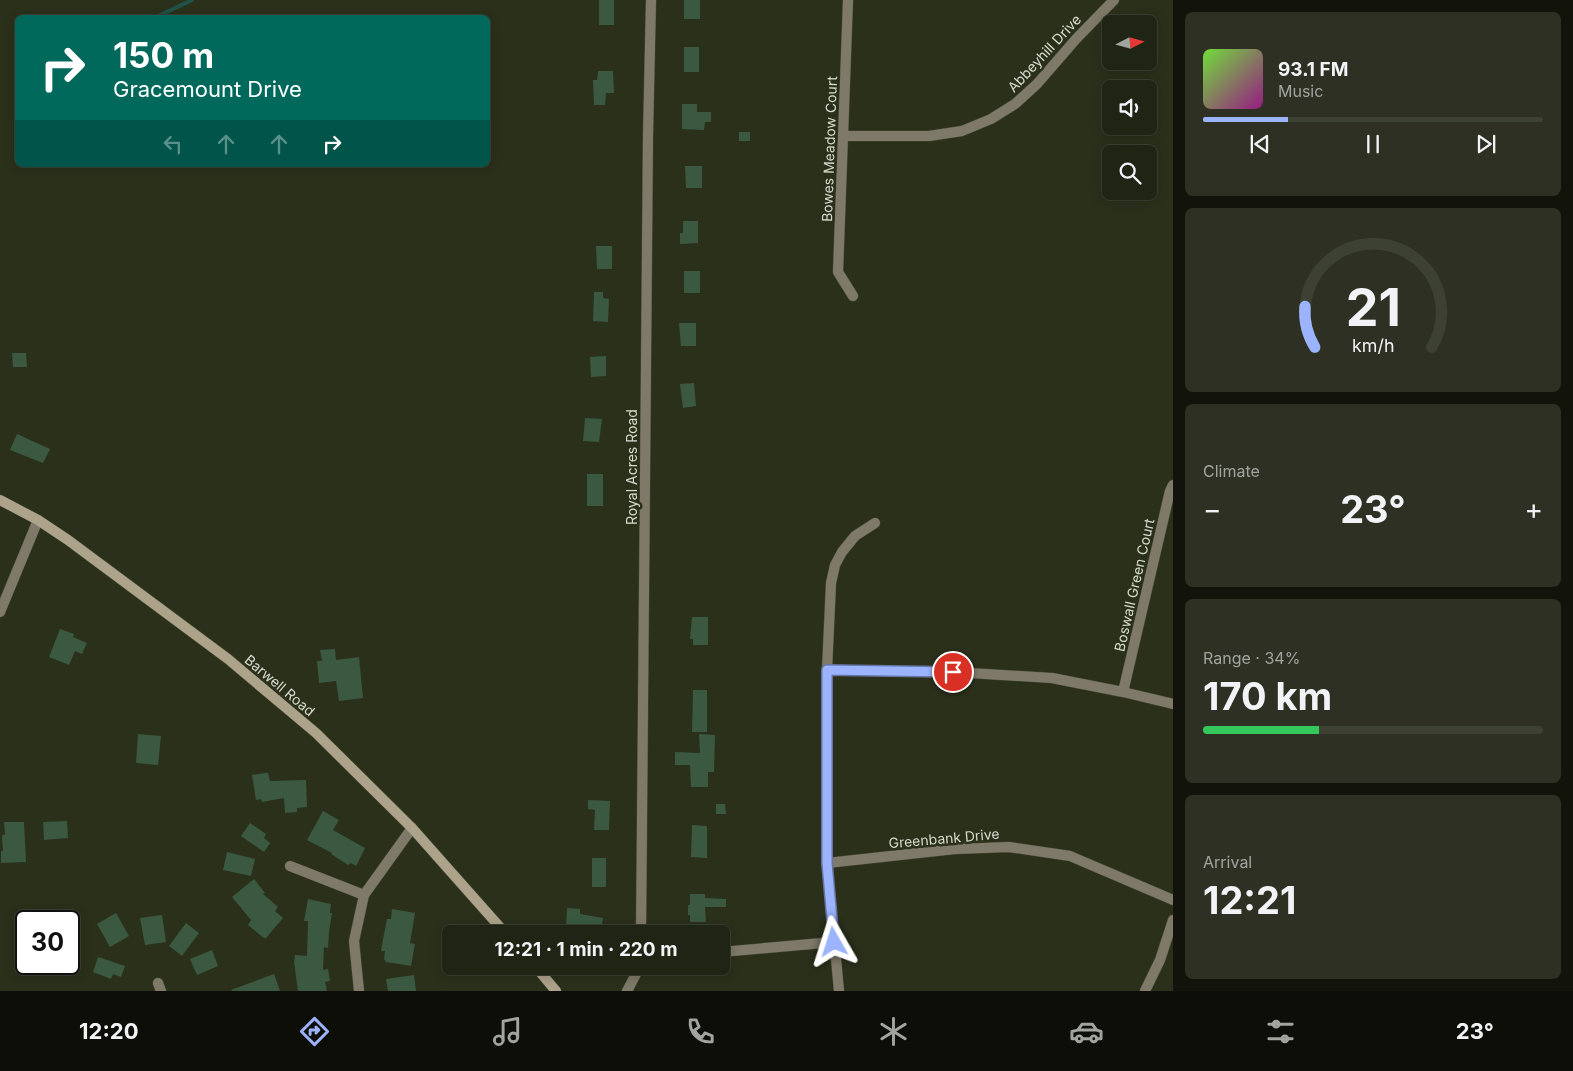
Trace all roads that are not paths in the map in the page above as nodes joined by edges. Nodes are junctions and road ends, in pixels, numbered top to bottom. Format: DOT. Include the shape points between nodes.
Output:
graph roads {
  1 [pos="651,0"];
  2 [pos="848,0"];
  3 [pos="1114,0"];
  4 [pos="843,136"];
  5 [pos="853,296"];
  6 [pos="1173,485"];
  7 [pos="0,500"];
  8 [pos="38,520"];
  9 [pos="875,523"];
  10 [pos="0,612"];
  11 [pos="827,670"];
  12 [pos="1123,692"];
  13 [pos="1173,704"];
  14 [pos="412,828"];
  15 [pos="827,863"];
  16 [pos="290,866"];
  17 [pos="364,895"];
  18 [pos="1173,900"];
  19 [pos="1173,920"];
  20 [pos="498,925"];
  21 [pos="641,925"];
  22 [pos="834,942"];
  23 [pos="730,951"];
  24 [pos="542,975"];
  25 [pos="635,975"];
  26 [pos="359,991"];
  27 [pos="556,991"];
  28 [pos="627,991"];
  29 [pos="839,991"];
  30 [pos="1145,991"];
  1 -- 21 [label="street, Royal Acres Road"];
  2 -- 4 [label="street, Bowes Meadow Court"];
  3 -- 4 [label="street, Abbeyhill Drive" via="1037,84 1015,104 991,119 962,132 929,136"];
  4 -- 5 [label="street, Bowes Meadow Court" via="838,272"];
  6 -- 12 [label="street, Boswall Green Court"];
  7 -- 8 [label="street, Barwell Road"];
  8 -- 10 [label="street"];
  8 -- 14 [label="street, Barwell Road" via="228,659 316,733"];
  9 -- 11 [label="street" via="855,536 835,565 831,583"];
  11 -- 12 [label="street" via="1052,678"];
  11 -- 15 [label="street"];
  12 -- 13 [label="street"];
  14 -- 17 [label="street"];
  14 -- 20 [label="street, Barwell Road"];
  15 -- 18 [label="street, Greenbank Drive" via="955,849 1009,847 1070,856"];
  15 -- 22 [label="street"];
  16 -- 17 [label="street"];
  17 -- 26 [label="street" via="354,941"];
  19 -- 30 [label="street" via="1160,960"];
  22 -- 23 [label="street"];
  22 -- 29 [label="street"];
  24 -- 27 [label="street"];
  25 -- 28 [label="street"];
}
